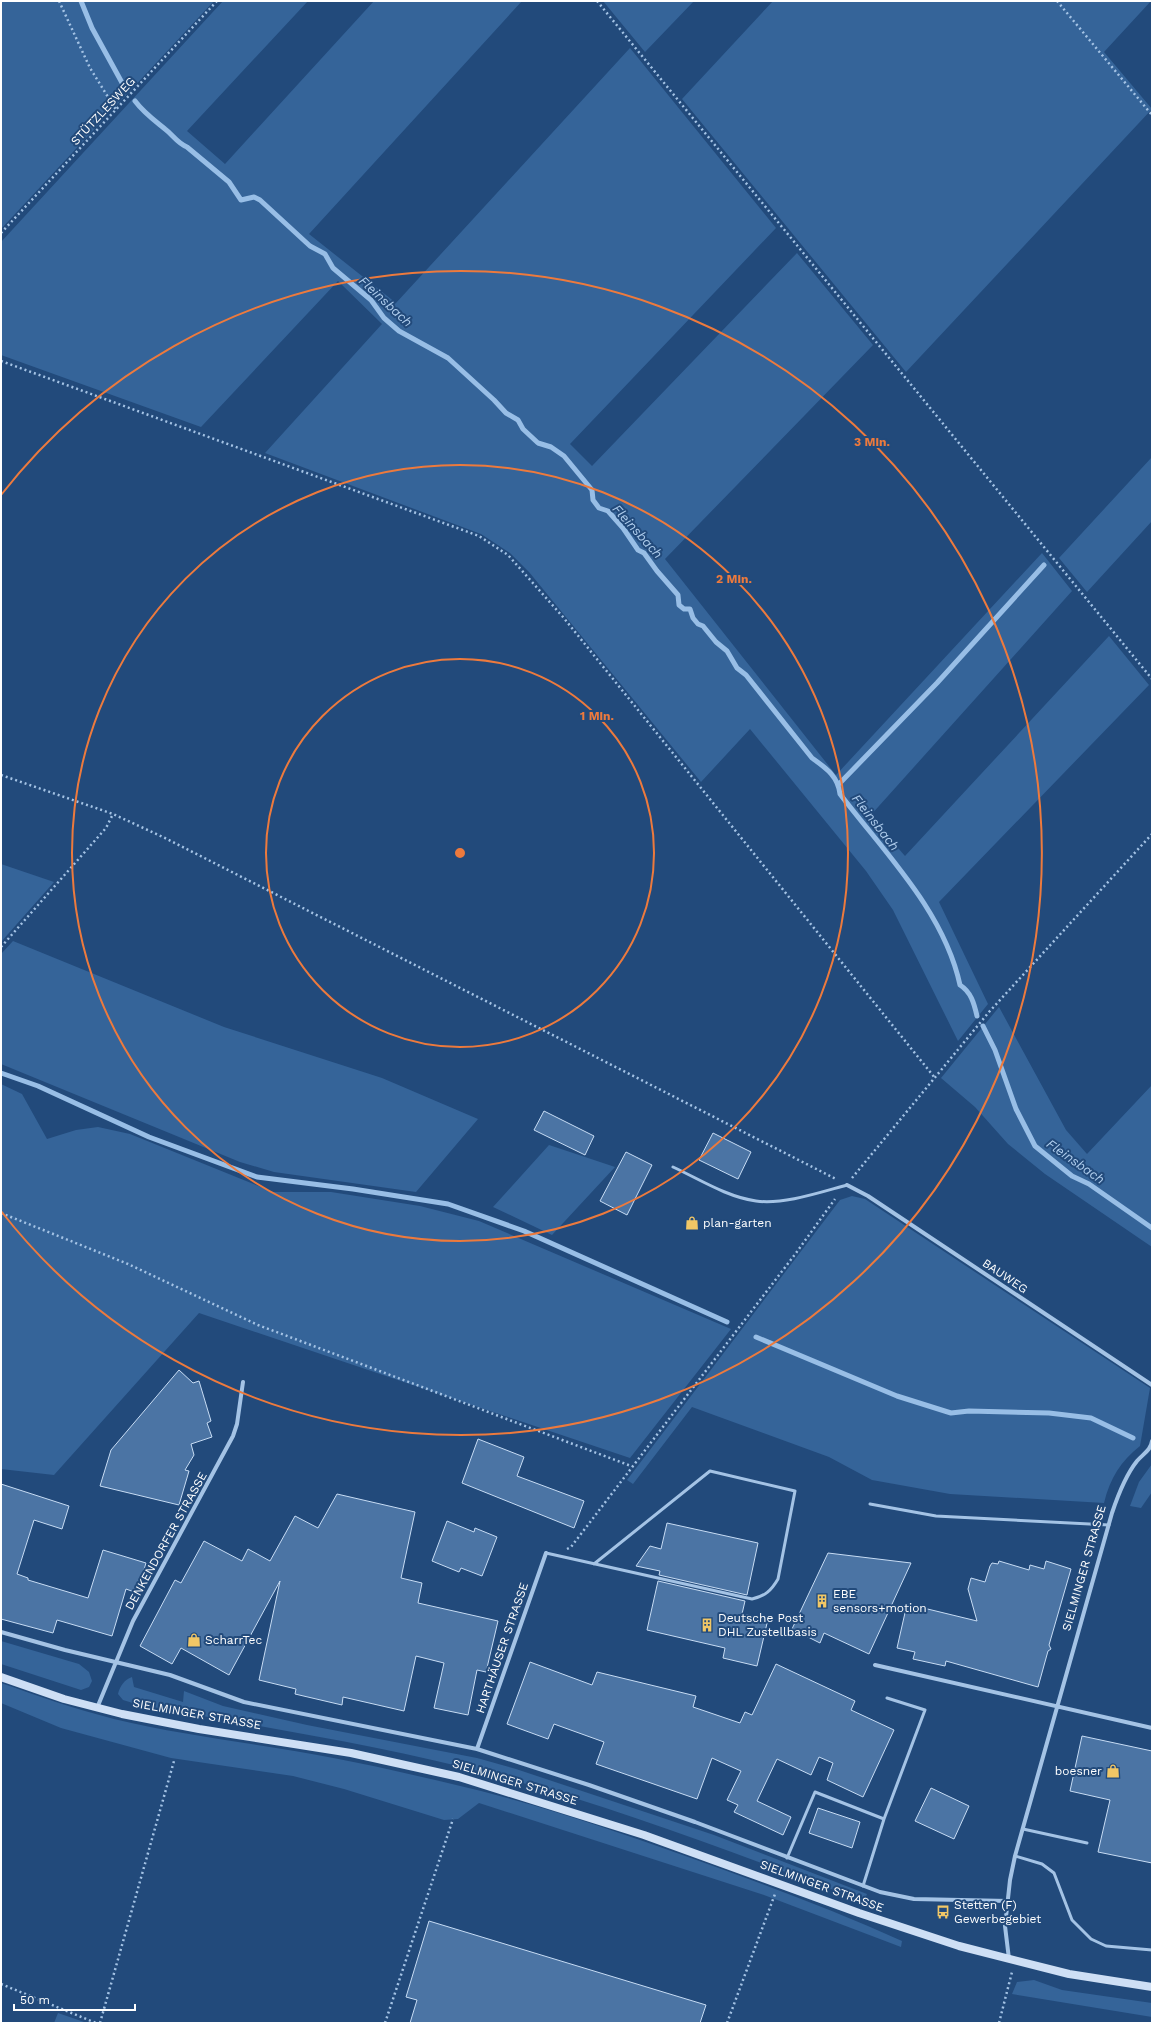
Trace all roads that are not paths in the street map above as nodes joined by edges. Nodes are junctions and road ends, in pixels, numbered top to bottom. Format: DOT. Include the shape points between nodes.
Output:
graph roads {
  1 [pos="673,1167"];
  2 [pos="847,1185"];
  3 [pos="242,1382"];
  4 [pos="1152,1385"];
  5 [pos="1152,1441"];
  6 [pos="1152,1446"];
  7 [pos="870,1504"];
  8 [pos="1109,1525"];
  9 [pos="546,1553"];
  10 [pos="594,1564"];
  11 [pos="1,1632"];
  12 [pos="116,1662"];
  13 [pos="875,1665"];
  14 [pos="1,1677"];
  15 [pos="887,1698"];
  16 [pos="1059,1706"];
  17 [pos="97,1708"];
  18 [pos="1152,1728"];
  19 [pos="477,1749"];
  20 [pos="884,1819"];
  21 [pos="1023,1829"];
  22 [pos="1087,1843"];
  23 [pos="1015,1856"];
  24 [pos="787,1858"];
  25 [pos="863,1886"];
  26 [pos="1008,1901"];
  27 [pos="1152,1950"];
  28 [pos="1009,1959"];
  29 [pos="1152,1987"];
  1 -- 2 [label="lane" via="740,1198 757,1201 792,1198"];
  2 -- 4 [label="street, BAUWEG" via="868,1196"];
  3 -- 12 [label="street, DENKENDORFER STRASSE" via="237,1424 226,1452 133,1621"];
  5 -- 6 [label="street, SIELMINGER STRASSE"];
  6 -- 8 [label="street, SIELMINGER STRASSE" via="1127,1476"];
  7 -- 8 [label="lane" via="936,1516"];
  8 -- 16 [label="street, SIELMINGER STRASSE"];
  9 -- 10 [label="lane"];
  9 -- 19 [label="street, HARTHÄUSER STRASSE"];
  10 -- 10 [label="lane" via="752,1599 763,1596 771,1590 778,1579 795,1491 710,1471"];
  11 -- 12 [label="street, SIELMINGER STRASSE"];
  12 -- 17 [label="street, DENKENDORFER STRASSE"];
  12 -- 19 [label="street, SIELMINGER STRASSE" via="170,1676 244,1702"];
  13 -- 16 [label="street"];
  14 -- 17 [label="street, SIELMINGER STRASSE"];
  15 -- 20 [label="lane" via="924,1710"];
  16 -- 18 [label="street"];
  16 -- 21 [label="street, SIELMINGER STRASSE"];
  17 -- 28 [label="street, SIELMINGER STRASSE" via="200,1729 372,1757 459,1776 644,1834 926,1936"];
  19 -- 24 [label="street, SIELMINGER STRASSE" via="695,1822"];
  20 -- 24 [label="lane" via="815,1792"];
  20 -- 25 [label="lane"];
  21 -- 22 [label="lane"];
  21 -- 23 [label="street, SIELMINGER STRASSE"];
  23 -- 26 [label="street, SIELMINGER STRASSE"];
  23 -- 27 [label="lane" via="1042,1864 1054,1873 1072,1920 1091,1939 1106,1946"];
  24 -- 25 [label="street, SIELMINGER STRASSE"];
  25 -- 26 [label="street, SIELMINGER STRASSE" via="914,1899"];
  26 -- 28 [label="street, SIELMINGER STRASSE" via="1005,1926"];
  28 -- 29 [label="street, SIELMINGER STRASSE" via="1069,1974"];
}
